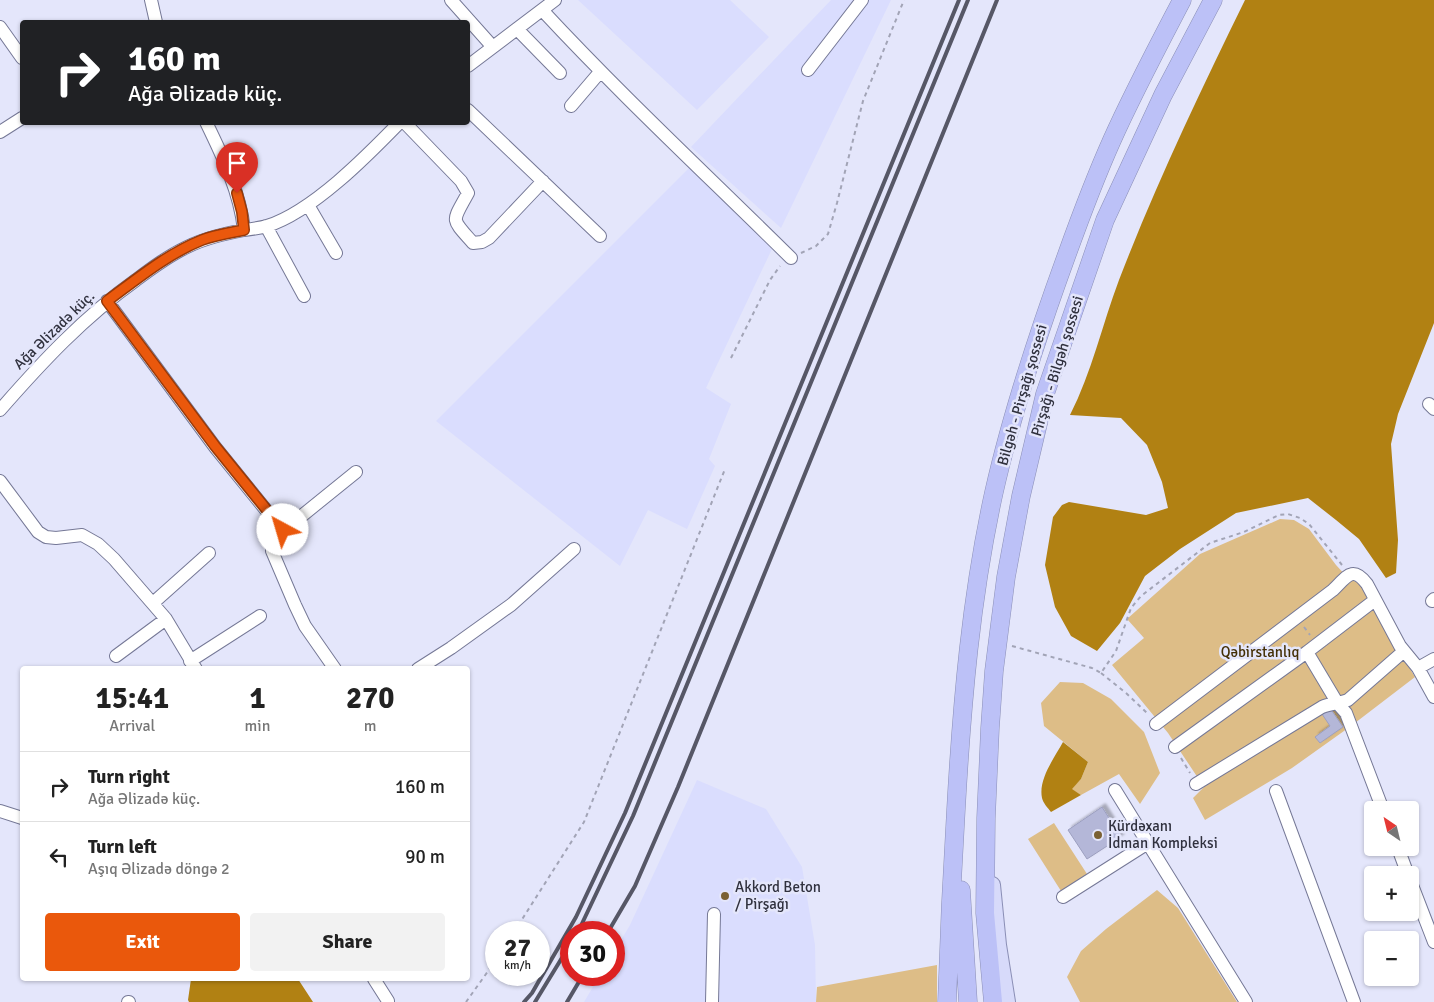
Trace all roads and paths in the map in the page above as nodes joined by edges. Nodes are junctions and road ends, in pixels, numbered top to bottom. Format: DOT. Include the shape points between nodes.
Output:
graph roads {
  1 [pos="151,0"];
  2 [pos="451,0"];
  3 [pos="555,0"];
  4 [pos="862,0"];
  5 [pos="904,0"];
  6 [pos="1182,0"];
  7 [pos="1214,0"];
  8 [pos="543,11"];
  9 [pos="156,20"];
  10 [pos="469,20"];
  11 [pos="470,21"];
  12 [pos="0,28"];
  13 [pos="517,30"];
  14 [pos="492,46"];
  15 [pos="20,55"];
  16 [pos="470,64"];
  17 [pos="808,70"];
  18 [pos="600,72"];
  19 [pos="560,73"];
  20 [pos="571,106"];
  21 [pos="470,112"];
  22 [pos="20,119"];
  23 [pos="208,125"];
  24 [pos="397,125"];
  25 [pos="407,125"];
  26 [pos="0,132"];
  27 [pos="543,181"];
  28 [pos="308,204"];
  29 [pos="266,226"];
  30 [pos="244,230"];
  31 [pos="600,236"];
  32 [pos="336,253"];
  33 [pos="791,258"];
  34 [pos="304,296"];
  35 [pos="107,301"];
  36 [pos="731,358"];
  37 [pos="0,410"];
  38 [pos="725,469"];
  39 [pos="356,472"];
  40 [pos="0,481"];
  41 [pos="283,530"];
  42 [pos="574,549"];
  43 [pos="209,553"];
  44 [pos="1349,574"];
  45 [pos="1375,600"];
  46 [pos="152,603"];
  47 [pos="260,616"];
  48 [pos="1297,617"];
  49 [pos="166,619"];
  50 [pos="998,642"];
  51 [pos="1312,648"];
  52 [pos="1404,651"];
  53 [pos="116,656"];
  54 [pos="1434,658"];
  55 [pos="193,665"];
  56 [pos="333,666"];
  57 [pos="423,666"];
  58 [pos="1418,668"];
  59 [pos="1434,697"];
  60 [pos="1338,704"];
  61 [pos="1156,724"];
  62 [pos="1175,747"];
  63 [pos="1196,784"];
  64 [pos="1115,790"];
  65 [pos="1276,791"];
  66 [pos="1380,801"];
  67 [pos="0,811"];
  68 [pos="955,815"];
  69 [pos="20,817"];
  70 [pos="986,818"];
  71 [pos="1148,843"];
  72 [pos="1064,898"];
  73 [pos="1419,903"];
  74 [pos="714,914"];
  75 [pos="521,921"];
  76 [pos="1434,942"];
  77 [pos="485,975"];
  78 [pos="375,981"];
  79 [pos="388,1001"];
  80 [pos="466,1002"];
  81 [pos="712,1002"];
  82 [pos="947,1002"];
  83 [pos="968,1002"];
  84 [pos="993,1002"];
  85 [pos="1007,1002"];
  86 [pos="1246,1002"];
  87 [pos="1354,1002"];
  1 -- 9 [label="street"];
  2 -- 10 [label="street"];
  3 -- 8 [label="street"];
  4 -- 17 [label="street"];
  5 -- 33 [label="path" via="863,101 828,234 816,246"];
  6 -- 68 [label="highway, Bilgəh - Pirşağı şossesi" via="1115,133 1086,202 1049,301 1021,391 980,566 968,646"];
  7 -- 50 [label="highway, Pirşağı - Bilgəh şossesi" via="1163,95 1105,220 1064,337 1045,394 1021,496"];
  8 -- 13 [label="street"];
  8 -- 18 [label="street"];
  11 -- 14 [label="street"];
  12 -- 15 [label="street"];
  13 -- 14 [label="street"];
  13 -- 19 [label="street"];
  14 -- 16 [label="street"];
  18 -- 20 [label="street"];
  18 -- 33 [label="street"];
  21 -- 27 [label="street"];
  22 -- 26 [label="street"];
  23 -- 30 [label="street" via="237,193"];
  24 -- 28 [label="street, Ağa Əlizadə küç." via="349,172"];
  25 -- 27 [label="street" via="468,193 455,218 456,224 473,242 489,238"];
  27 -- 31 [label="street"];
  28 -- 29 [label="street, Ağa Əlizadə küç."];
  28 -- 32 [label="street"];
  29 -- 30 [label="street, Ağa Əlizadə küç."];
  29 -- 34 [label="street"];
  30 -- 35 [label="street, Ağa Əlizadə küç." via="220,234 187,247"];
  33 -- 36 [label="path" via="778,267 770,280"];
  35 -- 37 [label="street, Ağa Əlizadə küç." via="59,344"];
  35 -- 41 [label="street" via="215,446"];
  38 -- 75 [label="path" via="584,822"];
  39 -- 41 [label="street"];
  40 -- 46 [label="street" via="38,532 46,537 82,535 91,539 114,559"];
  41 -- 56 [label="street" via="273,540 272,551 302,619"];
  42 -- 57 [label="street" via="511,604"];
  43 -- 46 [label="street"];
  44 -- 45 [label="street" via="1361,576"];
  44 -- 48 [label="street"];
  44 -- 50 [label="path" via="1309,524 1288,514 1279,515 1244,532 1210,543 1141,596 1131,608 1116,651 1101,673"];
  45 -- 51 [label="street"];
  45 -- 52 [label="street"];
  46 -- 49 [label="street"];
  47 -- 55 [label="street"];
  48 -- 51 [label="path"];
  48 -- 61 [label="street"];
  49 -- 53 [label="street"];
  49 -- 55 [label="street"];
  50 -- 70 [label="highway, Pirşağı - Bilgəh şossesi"];
  51 -- 60 [label="street"];
  51 -- 62 [label="street"];
  52 -- 58 [label="street"];
  52 -- 60 [label="street" via="1348,700"];
  54 -- 58 [label="street"];
  58 -- 59 [label="street"];
  60 -- 63 [label="street" via="1322,707"];
  60 -- 66 [label="street" via="1346,713"];
  64 -- 71 [label="street"];
  65 -- 87 [label="street"];
  67 -- 69 [label="street"];
  68 -- 82 [label="highway"];
  68 -- 83 [label="highway"];
  70 -- 84 [label="highway, Pirşağı - Bilgəh şossesi" via="986,913"];
  70 -- 85 [label="main road"];
  71 -- 72 [label="street"];
  71 -- 86 [label="street"];
  73 -- 76 [label="street"];
  74 -- 81 [label="street"];
  77 -- 80 [label="path"];
  78 -- 79 [label="street"];
}
